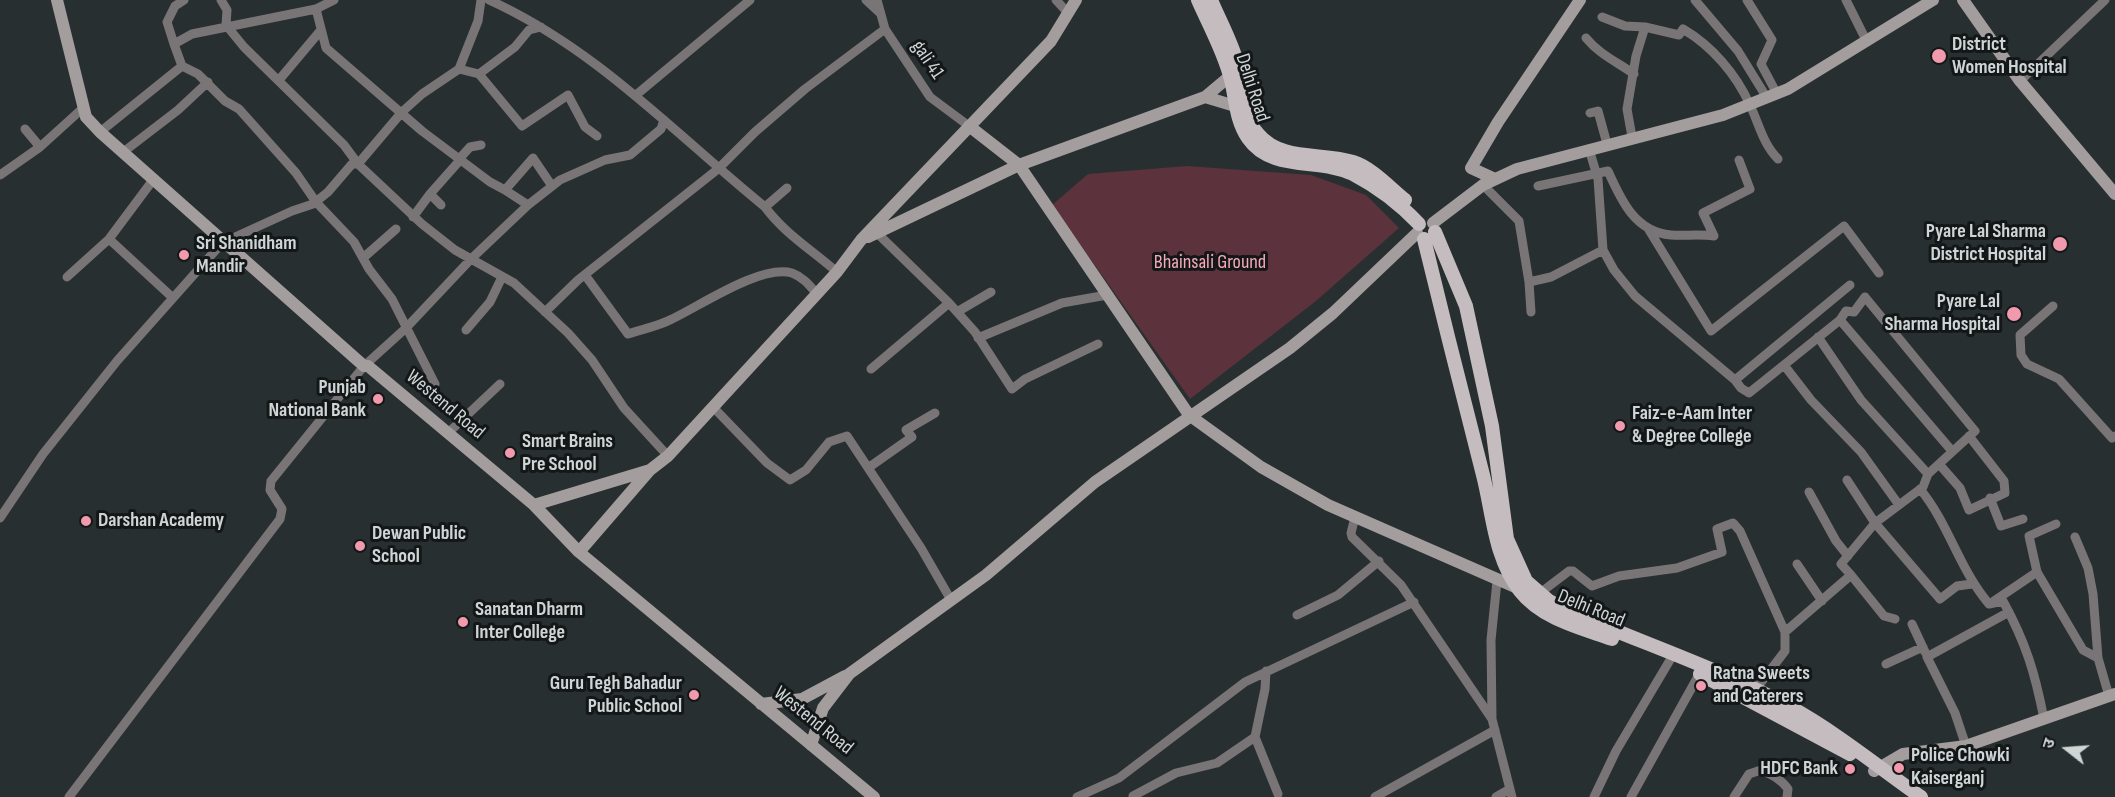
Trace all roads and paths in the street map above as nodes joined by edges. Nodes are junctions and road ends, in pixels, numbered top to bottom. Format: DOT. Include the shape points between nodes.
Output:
graph roads {
  1 [pos="57,0"];
  2 [pos="184,0"];
  3 [pos="334,0"];
  4 [pos="481,0"];
  5 [pos="489,0"];
  6 [pos="750,0"];
  7 [pos="866,0"];
  8 [pos="877,0"];
  9 [pos="1056,0"];
  10 [pos="1076,0"];
  11 [pos="1198,0"];
  12 [pos="1211,0"];
  13 [pos="1580,0"];
  14 [pos="1695,0"];
  15 [pos="1747,0"];
  16 [pos="1846,0"];
  17 [pos="1934,0"];
  18 [pos="1964,0"];
  19 [pos="2105,0"];
  20 [pos="225,1"];
  21 [pos="316,9"];
  22 [pos="1068,13"];
  23 [pos="881,15"];
  24 [pos="1602,17"];
  25 [pos="226,25"];
  26 [pos="542,27"];
  27 [pos="1645,27"];
  28 [pos="885,29"];
  29 [pos="321,30"];
  30 [pos="1586,38"];
  31 [pos="1867,42"];
  32 [pos="174,44"];
  33 [pos="182,66"];
  34 [pos="459,69"];
  35 [pos="479,74"];
  36 [pos="1634,74"];
  37 [pos="1234,75"];
  38 [pos="279,80"];
  39 [pos="2020,81"];
  40 [pos="208,82"];
  41 [pos="636,95"];
  42 [pos="1772,96"];
  43 [pos="1205,97"];
  44 [pos="1750,104"];
  45 [pos="1240,105"];
  46 [pos="83,108"];
  47 [pos="402,112"];
  48 [pos="1590,113"];
  49 [pos="664,120"];
  50 [pos="969,126"];
  51 [pos="25,129"];
  52 [pos="100,132"];
  53 [pos="597,136"];
  54 [pos="1632,137"];
  55 [pos="1607,144"];
  56 [pos="481,145"];
  57 [pos="39,147"];
  58 [pos="1589,149"];
  59 [pos="122,153"];
  60 [pos="460,158"];
  61 [pos="1778,159"];
  62 [pos="1738,160"];
  63 [pos="358,164"];
  64 [pos="1019,165"];
  65 [pos="718,169"];
  66 [pos="1596,173"];
  67 [pos="0,175"];
  68 [pos="1495,179"];
  69 [pos="153,180"];
  70 [pos="1482,184"];
  71 [pos="552,186"];
  72 [pos="1538,186"];
  73 [pos="787,188"];
  74 [pos="505,190"];
  75 [pos="430,194"];
  76 [pos="2115,194"];
  77 [pos="316,202"];
  78 [pos="441,205"];
  79 [pos="528,205"];
  80 [pos="765,207"];
  81 [pos="414,217"];
  82 [pos="396,229"];
  83 [pos="1426,229"];
  84 [pos="1649,230"];
  85 [pos="877,233"];
  86 [pos="109,238"];
  87 [pos="861,240"];
  88 [pos="222,243"];
  89 [pos="1604,250"];
  90 [pos="363,258"];
  91 [pos="471,259"];
  92 [pos="837,272"];
  93 [pos="1879,273"];
  94 [pos="585,274"];
  95 [pos="67,277"];
  96 [pos="502,277"];
  97 [pos="1529,282"];
  98 [pos="1850,285"];
  99 [pos="991,292"];
  100 [pos="817,294"];
  101 [pos="1107,295"];
  102 [pos="174,298"];
  103 [pos="949,303"];
  104 [pos="2053,306"];
  105 [pos="545,312"];
  106 [pos="957,312"];
  107 [pos="1531,312"];
  108 [pos="1840,320"];
  109 [pos="406,328"];
  110 [pos="466,330"];
  111 [pos="978,338"];
  112 [pos="1818,338"];
  113 [pos="1098,344"];
  114 [pos="1784,365"];
  115 [pos="364,366"];
  116 [pos="871,369"];
  117 [pos="1735,380"];
  118 [pos="435,384"];
  119 [pos="500,384"];
  120 [pos="713,407"];
  121 [pos="935,413"];
  122 [pos="1189,415"];
  123 [pos="448,433"];
  124 [pos="1969,436"];
  125 [pos="2115,436"];
  126 [pos="1952,452"];
  127 [pos="669,456"];
  128 [pos="1939,464"];
  129 [pos="868,468"];
  130 [pos="650,470"];
  131 [pos="1928,474"];
  132 [pos="1847,480"];
  133 [pos="1920,489"];
  134 [pos="1809,492"];
  135 [pos="1990,498"];
  136 [pos="534,505"];
  137 [pos="1899,505"];
  138 [pos="1355,517"];
  139 [pos="0,518"];
  140 [pos="2023,519"];
  141 [pos="1875,523"];
  142 [pos="2056,524"];
  143 [pos="2075,537"];
  144 [pos="579,552"];
  145 [pos="1848,556"];
  146 [pos="1380,561"];
  147 [pos="1797,564"];
  148 [pos="2037,572"];
  149 [pos="1851,574"];
  150 [pos="1497,581"];
  151 [pos="1972,584"];
  152 [pos="1524,586"];
  153 [pos="1540,593"];
  154 [pos="951,600"];
  155 [pos="1822,601"];
  156 [pos="1414,602"];
  157 [pos="1989,604"];
  158 [pos="2009,612"];
  159 [pos="1297,615"];
  160 [pos="1895,619"];
  161 [pos="1912,624"];
  162 [pos="1785,632"];
  163 [pos="1923,647"];
  164 [pos="1927,657"];
  165 [pos="2098,658"];
  166 [pos="1670,660"];
  167 [pos="1886,664"];
  168 [pos="1701,670"];
  169 [pos="1266,671"];
  170 [pos="849,674"];
  171 [pos="1756,689"];
  172 [pos="2112,695"];
  173 [pos="761,704"];
  174 [pos="1492,719"];
  175 [pos="2044,719"];
  176 [pos="1806,723"];
  177 [pos="1495,730"];
  178 [pos="1255,736"];
  179 [pos="811,745"];
  180 [pos="1966,747"];
  181 [pos="1877,769"];
  182 [pos="1511,793"];
  183 [pos="1278,794"];
  184 [pos="1905,794"];
  185 [pos="871,796"];
  186 [pos="1133,796"];
  187 [pos="69,797"];
  188 [pos="1077,797"];
  189 [pos="1375,797"];
  190 [pos="1497,797"];
  191 [pos="1594,797"];
  192 [pos="1631,797"];
  193 [pos="1734,797"];
  194 [pos="1787,797"];
  195 [pos="1921,797"];
  1 -- 46 [label="main road, Westend Road"];
  2 -- 32 [label="street" via="175,6 167,22"];
  3 -- 21 [label="street"];
  4 -- 34 [label="street" via="478,21"];
  5 -- 26 [label="street"];
  6 -- 41 [label="street"];
  7 -- 23 [label="street"];
  8 -- 23 [label="street, gali 41"];
  9 -- 22 [label="street"];
  10 -- 22 [label="main road"];
  11 -- 37 [label="main road, Delhi Road"];
  12 -- 37 [label="main road" via="1236,59"];
  13 -- 68 [label="main road" via="1471,168"];
  14 -- 42 [label="street"];
  15 -- 42 [label="street" via="1772,40 1761,64"];
  16 -- 31 [label="street"];
  17 -- 31 [label="main road"];
  18 -- 39 [label="main road"];
  19 -- 39 [label="street"];
  20 -- 25 [label="street"];
  21 -- 25 [label="street"];
  21 -- 29 [label="street"];
  22 -- 50 [label="main road" via="1051,40"];
  23 -- 28 [label="street, gali 41"];
  24 -- 27 [label="street" via="1625,26"];
  25 -- 32 [label="street" via="192,34"];
  25 -- 38 [label="street"];
  26 -- 35 [label="street" via="529,30 515,47"];
  26 -- 41 [label="street" via="603,67"];
  27 -- 36 [label="street"];
  27 -- 44 [label="street" via="1679,35 1683,29 1699,39 1733,75"];
  28 -- 50 [label="street, gali 41" via="930,97"];
  28 -- 65 [label="street" via="805,89"];
  29 -- 38 [label="street"];
  29 -- 47 [label="street" via="326,48"];
  30 -- 36 [label="street" via="1597,52"];
  31 -- 42 [label="main road"];
  32 -- 33 [label="street"];
  33 -- 40 [label="street"];
  33 -- 52 [label="street"];
  34 -- 35 [label="street"];
  34 -- 47 [label="street"];
  35 -- 53 [label="street" via="522,126 568,95 585,127"];
  36 -- 54 [label="street" via="1627,110"];
  37 -- 43 [label="main road"];
  37 -- 45 [label="main road"];
  38 -- 63 [label="street"];
  39 -- 76 [label="main road"];
  40 -- 59 [label="street"];
  40 -- 77 [label="street" via="259,130"];
  41 -- 49 [label="street"];
  42 -- 44 [label="main road"];
  43 -- 45 [label="main road"];
  43 -- 64 [label="main road"];
  44 -- 54 [label="main road" via="1723,115"];
  44 -- 61 [label="street" via="1769,150"];
  45 -- 83 [label="main road" via="1257,134 1272,147 1363,166"];
  46 -- 52 [label="main road, Westend Road"];
  46 -- 57 [label="street"];
  47 -- 60 [label="street"];
  47 -- 63 [label="street"];
  48 -- 55 [label="street" via="1598,111"];
  49 -- 65 [label="street"];
  49 -- 71 [label="street" via="661,129 630,155 605,160"];
  50 -- 64 [label="main road"];
  50 -- 87 [label="main road"];
  51 -- 57 [label="street"];
  52 -- 59 [label="main road, Westend Road"];
  54 -- 55 [label="main road"];
  55 -- 58 [label="main road"];
  56 -- 60 [label="street" via="470,147"];
  57 -- 67 [label="street"];
  58 -- 66 [label="street"];
  58 -- 68 [label="main road"];
  59 -- 69 [label="main road, Westend Road"];
  60 -- 74 [label="street"];
  60 -- 75 [label="street"];
  62 -- 84 [label="street" via="1750,189 1703,213 1714,236 1669,235"];
  63 -- 77 [label="street" via="352,164"];
  63 -- 81 [label="street"];
  64 -- 85 [label="main road"];
  64 -- 101 [label="main road"];
  65 -- 80 [label="street"];
  65 -- 94 [label="street"];
  66 -- 72 [label="street"];
  66 -- 84 [label="street" via="1608,171 1632,216"];
  66 -- 89 [label="street"];
  68 -- 70 [label="main road"];
  69 -- 86 [label="street"];
  69 -- 88 [label="main road, Westend Road"];
  70 -- 83 [label="main road"];
  70 -- 97 [label="street" via="1519,221"];
  71 -- 74 [label="street" via="533,158"];
  71 -- 79 [label="street"];
  73 -- 80 [label="street"];
  74 -- 79 [label="street"];
  75 -- 78 [label="street"];
  75 -- 81 [label="street"];
  77 -- 88 [label="street"];
  77 -- 90 [label="street" via="354,242"];
  79 -- 91 [label="street"];
  80 -- 92 [label="street" via="782,230"];
  81 -- 91 [label="street"];
  82 -- 90 [label="street"];
  83 -- 122 [label="main road" via="1290,348"];
  83 -- 152 [label="main road, Delhi Road" via="1496,542"];
  83 -- 152 [label="main road" via="1466,306 1492,426 1507,539"];
  84 -- 93 [label="street" via="1711,331 1844,226"];
  85 -- 87 [label="main road"];
  85 -- 103 [label="street"];
  86 -- 95 [label="street"];
  86 -- 102 [label="street"];
  87 -- 92 [label="main road"];
  88 -- 102 [label="street"];
  88 -- 115 [label="main road, Westend Road"];
  89 -- 97 [label="street" via="1551,277"];
  89 -- 117 [label="street" via="1635,296"];
  90 -- 109 [label="street" via="392,299"];
  91 -- 96 [label="street"];
  91 -- 109 [label="street"];
  92 -- 100 [label="main road"];
  94 -- 100 [label="street" via="628,334 670,321 728,288 768,274 791,273 805,280"];
  94 -- 105 [label="street"];
  96 -- 105 [label="street"];
  96 -- 110 [label="street" via="490,302"];
  97 -- 107 [label="street"];
  98 -- 117 [label="street"];
  99 -- 106 [label="street"];
  100 -- 120 [label="main road"];
  101 -- 111 [label="street" via="1062,303"];
  101 -- 122 [label="main road"];
  102 -- 139 [label="street" via="117,361 43,454"];
  103 -- 106 [label="street"];
  103 -- 116 [label="street"];
  104 -- 125 [label="street" via="2020,335 2021,355 2027,364 2059,379 2112,438"];
  105 -- 127 [label="street" via="592,360 624,408"];
  106 -- 111 [label="street"];
  108 -- 112 [label="street"];
  108 -- 124 [label="street" via="1846,311 1854,312 1865,297 1975,431"];
  108 -- 126 [label="street"];
  109 -- 115 [label="street"];
  109 -- 118 [label="street"];
  111 -- 113 [label="street" via="1012,389"];
  112 -- 114 [label="street"];
  112 -- 131 [label="street" via="1861,400"];
  114 -- 117 [label="street" via="1749,393"];
  114 -- 137 [label="street"];
  115 -- 123 [label="main road, Westend Road"];
  115 -- 187 [label="street" via="272,481 270,490 282,509 280,519"];
  119 -- 123 [label="street"];
  120 -- 127 [label="main road"];
  120 -- 129 [label="street" via="767,463 790,480 806,470 829,442 847,436"];
  121 -- 129 [label="street" via="906,429 912,437"];
  122 -- 138 [label="main road" via="1261,467"];
  122 -- 154 [label="main road" via="1095,482"];
  123 -- 136 [label="main road, Westend Road"];
  124 -- 126 [label="street"];
  124 -- 135 [label="street" via="2004,481 2005,493"];
  126 -- 128 [label="street"];
  127 -- 130 [label="main road"];
  128 -- 131 [label="street"];
  128 -- 135 [label="street" via="1960,488 1969,510"];
  129 -- 154 [label="street"];
  130 -- 136 [label="main road"];
  130 -- 144 [label="main road"];
  131 -- 133 [label="street"];
  132 -- 141 [label="street"];
  133 -- 137 [label="street"];
  133 -- 151 [label="street" via="1935,507"];
  134 -- 145 [label="street"];
  135 -- 140 [label="street" via="2001,526"];
  136 -- 144 [label="main road, Westend Road"];
  137 -- 141 [label="street"];
  138 -- 146 [label="street" via="1352,537"];
  138 -- 150 [label="main road"];
  141 -- 145 [label="street"];
  141 -- 151 [label="street" via="1940,599 1958,586"];
  142 -- 148 [label="street" via="2029,536"];
  143 -- 165 [label="street" via="2088,568 2093,594"];
  144 -- 173 [label="main road, Westend Road"];
  145 -- 149 [label="street" via="1841,564"];
  146 -- 156 [label="street"];
  146 -- 159 [label="street" via="1338,594"];
  147 -- 155 [label="street"];
  148 -- 157 [label="street"];
  148 -- 165 [label="street" via="2083,650"];
  149 -- 155 [label="street"];
  149 -- 160 [label="street" via="1884,616"];
  150 -- 152 [label="main road"];
  150 -- 174 [label="street" via="1491,640"];
  151 -- 157 [label="street"];
  152 -- 153 [label="main road"];
  152 -- 166 [label="main road, Delhi Road" via="1545,613"];
  153 -- 162 [label="street" via="1569,571 1592,586 1619,576 1677,568 1722,552 1717,529 1733,523"];
  153 -- 168 [label="main road" via="1563,609"];
  154 -- 170 [label="main road"];
  155 -- 162 [label="street"];
  156 -- 169 [label="street"];
  156 -- 174 [label="street"];
  157 -- 158 [label="street" via="2002,601"];
  158 -- 164 [label="street"];
  158 -- 175 [label="street" via="2037,677"];
  161 -- 163 [label="street"];
  162 -- 171 [label="street" via="1785,651"];
  163 -- 164 [label="street"];
  163 -- 167 [label="street"];
  164 -- 180 [label="street" via="1955,712"];
  165 -- 172 [label="street"];
  166 -- 168 [label="main road, Delhi Road"];
  166 -- 191 [label="street" via="1616,751"];
  168 -- 171 [label="main road, Delhi Road"];
  168 -- 176 [label="main road, Delhi Road"];
  168 -- 192 [label="street"];
  169 -- 178 [label="street"];
  169 -- 188 [label="street" via="1245,682 1119,777"];
  170 -- 173 [label="main road" via="802,699"];
  170 -- 179 [label="main road" via="823,708"];
  171 -- 176 [label="main road, Delhi Road"];
  172 -- 175 [label="main road"];
  173 -- 179 [label="main road, Westend Road"];
  174 -- 177 [label="street"];
  175 -- 180 [label="main road"];
  176 -- 181 [label="main road, Delhi Road"];
  177 -- 182 [label="street"];
  177 -- 189 [label="street"];
  178 -- 183 [label="street"];
  178 -- 186 [label="street" via="1217,763 1176,772"];
  179 -- 185 [label="main road, Westend Road"];
  180 -- 181 [label="main road" via="1903,754"];
  181 -- 184 [label="main road, Delhi Road"];
  182 -- 190 [label="street"];
  184 -- 195 [label="main road, Delhi Road"];
  193 -- 194 [label="street" via="1749,774 1761,770 1785,785"];
}
